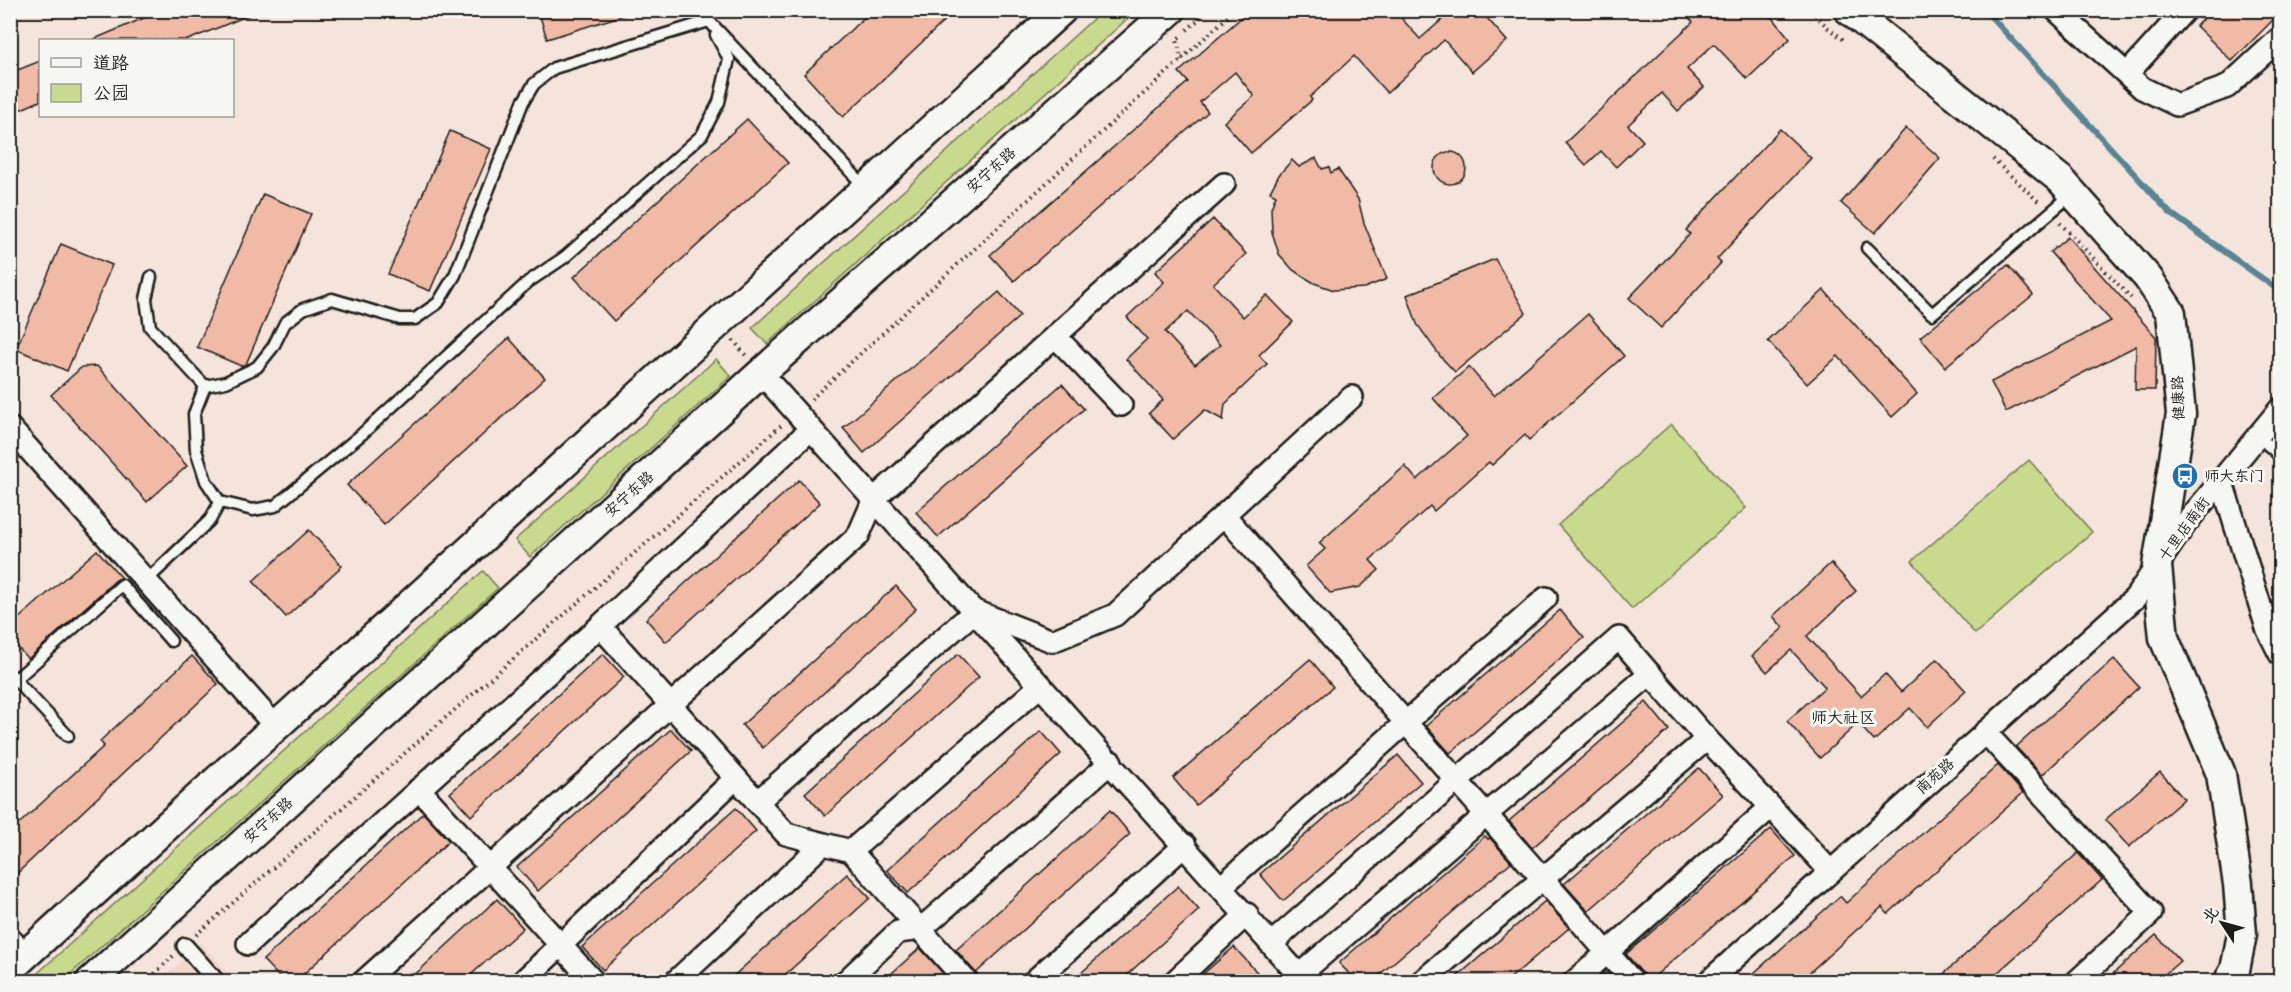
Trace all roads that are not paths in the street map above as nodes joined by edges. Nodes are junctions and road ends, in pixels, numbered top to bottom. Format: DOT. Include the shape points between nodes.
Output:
graph roads {
  1 [pos="1062,10"];
  2 [pos="1171,10"];
  3 [pos="1849,10"];
  4 [pos="2056,10"];
  5 [pos="2185,10"];
  6 [pos="709,21"];
  7 [pos="2280,38"];
  8 [pos="2127,74"];
  9 [pos="1224,184"];
  10 [pos="867,189"];
  11 [pos="2073,194"];
  12 [pos="1867,248"];
  13 [pos="151,277"];
  14 [pos="1055,336"];
  15 [pos="761,374"];
  16 [pos="205,386"];
  17 [pos="1352,398"];
  18 [pos="1121,405"];
  19 [pos="2280,409"];
  20 [pos="10,428"];
  21 [pos="811,429"];
  22 [pos="2258,436"];
  23 [pos="2280,456"];
  24 [pos="2221,479"];
  25 [pos="874,499"];
  26 [pos="220,502"];
  27 [pos="1224,515"];
  28 [pos="2157,566"];
  29 [pos="146,581"];
  30 [pos="1546,598"];
  31 [pos="975,611"];
  32 [pos="600,626"];
  33 [pos="171,641"];
  34 [pos="2280,654"];
  35 [pos="1650,674"];
  36 [pos="13,677"];
  37 [pos="1041,685"];
  38 [pos="669,704"];
  39 [pos="1406,723"];
  40 [pos="276,727"];
  41 [pos="1985,732"];
  42 [pos="68,736"];
  43 [pos="1707,739"];
  44 [pos="1111,762"];
  45 [pos="736,778"];
  46 [pos="1456,780"];
  47 [pos="419,789"];
  48 [pos="757,802"];
  49 [pos="1771,807"];
  50 [pos="1487,815"];
  51 [pos="823,844"];
  52 [pos="1185,845"];
  53 [pos="851,851"];
  54 [pos="490,867"];
  55 [pos="1830,871"];
  56 [pos="1542,878"];
  57 [pos="1222,886"];
  58 [pos="1246,914"];
  59 [pos="921,929"];
  60 [pos="1272,943"];
  61 [pos="248,944"];
  62 [pos="560,945"];
  63 [pos="184,946"];
  64 [pos="1607,952"];
  65 [pos="16,954"];
  66 [pos="2236,978"];
  67 [pos="1298,979"];
  68 [pos="90,981"];
  69 [pos="217,981"];
  70 [pos="363,981"];
  71 [pos="522,981"];
  72 [pos="594,981"];
  73 [pos="675,981"];
  74 [pos="845,981"];
  75 [pos="967,981"];
  76 [pos="1033,981"];
  77 [pos="1174,981"];
  78 [pos="1421,981"];
  79 [pos="1574,981"];
  80 [pos="1633,981"];
  81 [pos="1708,981"];
  82 [pos="2076,981"];
  1 -- 10 [label="main road"];
  2 -- 15 [label="main road, 安宁东路"];
  3 -- 11 [label="main road, 健康路" via="2061,180"];
  4 -- 8 [label="street"];
  5 -- 8 [label="street"];
  6 -- 10 [label="lane"];
  6 -- 16 [label="lane" via="554,68 534,84 523,102 455,274 438,303 415,319 400,319 332,299 303,309 285,323 257,367 226,382"];
  6 -- 26 [label="lane" via="729,59 718,102 702,135 565,257 528,282 362,434 276,506 253,510"];
  7 -- 8 [label="street" via="2227,87 2177,105 2142,88"];
  9 -- 14 [label="street"];
  10 -- 40 [label="main road"];
  11 -- 12 [label="lane" via="1932,314"];
  11 -- 28 [label="main road, 健康路" via="2148,278 2171,313 2181,414"];
  13 -- 16 [label="lane" via="146,299 150,327"];
  14 -- 18 [label="street"];
  14 -- 25 [label="street"];
  15 -- 21 [label="street"];
  15 -- 68 [label="main road, 安宁东路"];
  16 -- 26 [label="lane" via="194,414 196,450 206,482"];
  17 -- 27 [label="street"];
  19 -- 22 [label="street, 十里店南街"];
  20 -- 29 [label="street"];
  21 -- 25 [label="street"];
  21 -- 32 [label="street"];
  22 -- 23 [label="lane"];
  22 -- 24 [label="street, 十里店南街"];
  24 -- 28 [label="street, 十里店南街"];
  24 -- 34 [label="street" via="2267,628"];
  25 -- 31 [label="street"];
  25 -- 38 [label="street" via="858,536"];
  26 -- 29 [label="lane" via="210,520"];
  27 -- 31 [label="street" via="1116,615 1052,641"];
  27 -- 39 [label="street"];
  28 -- 41 [label="street, 南苑路" via="2135,598"];
  28 -- 66 [label="main road, 健康路" via="2164,638 2220,774 2240,904 2242,934"];
  29 -- 40 [label="street"];
  30 -- 39 [label="street"];
  31 -- 37 [label="street"];
  31 -- 48 [label="street"];
  32 -- 38 [label="street"];
  32 -- 47 [label="street"];
  33 -- 36 [label="lane" via="122,585"];
  35 -- 43 [label="street"];
  35 -- 46 [label="street" via="1619,638"];
  35 -- 50 [label="street"];
  36 -- 42 [label="lane"];
  37 -- 44 [label="street"];
  37 -- 53 [label="street"];
  38 -- 45 [label="street"];
  38 -- 54 [label="street"];
  39 -- 46 [label="street"];
  39 -- 57 [label="street"];
  40 -- 65 [label="main road"];
  41 -- 55 [label="street, 南苑路"];
  41 -- 82 [label="street" via="2151,913"];
  43 -- 49 [label="street"];
  43 -- 56 [label="street"];
  44 -- 52 [label="street"];
  44 -- 59 [label="street"];
  45 -- 48 [label="street"];
  45 -- 62 [label="street"];
  46 -- 50 [label="street"];
  46 -- 60 [label="street"];
  47 -- 54 [label="street"];
  47 -- 61 [label="street"];
  48 -- 51 [label="street" via="786,834"];
  49 -- 55 [label="street"];
  49 -- 64 [label="street"];
  50 -- 56 [label="street"];
  50 -- 67 [label="street"];
  51 -- 53 [label="street"];
  51 -- 73 [label="street"];
  52 -- 57 [label="street"];
  52 -- 76 [label="street"];
  53 -- 59 [label="street"];
  54 -- 62 [label="street"];
  54 -- 70 [label="street"];
  55 -- 81 [label="street, 南苑路"];
  56 -- 64 [label="street"];
  56 -- 78 [label="street"];
  57 -- 58 [label="street"];
  58 -- 60 [label="street"];
  58 -- 77 [label="street"];
  59 -- 74 [label="street" via="898,932"];
  59 -- 75 [label="street"];
  60 -- 67 [label="street"];
  62 -- 71 [label="street"];
  62 -- 72 [label="street"];
  63 -- 69 [label="street"];
  64 -- 79 [label="street"];
  64 -- 80 [label="street"];
}
